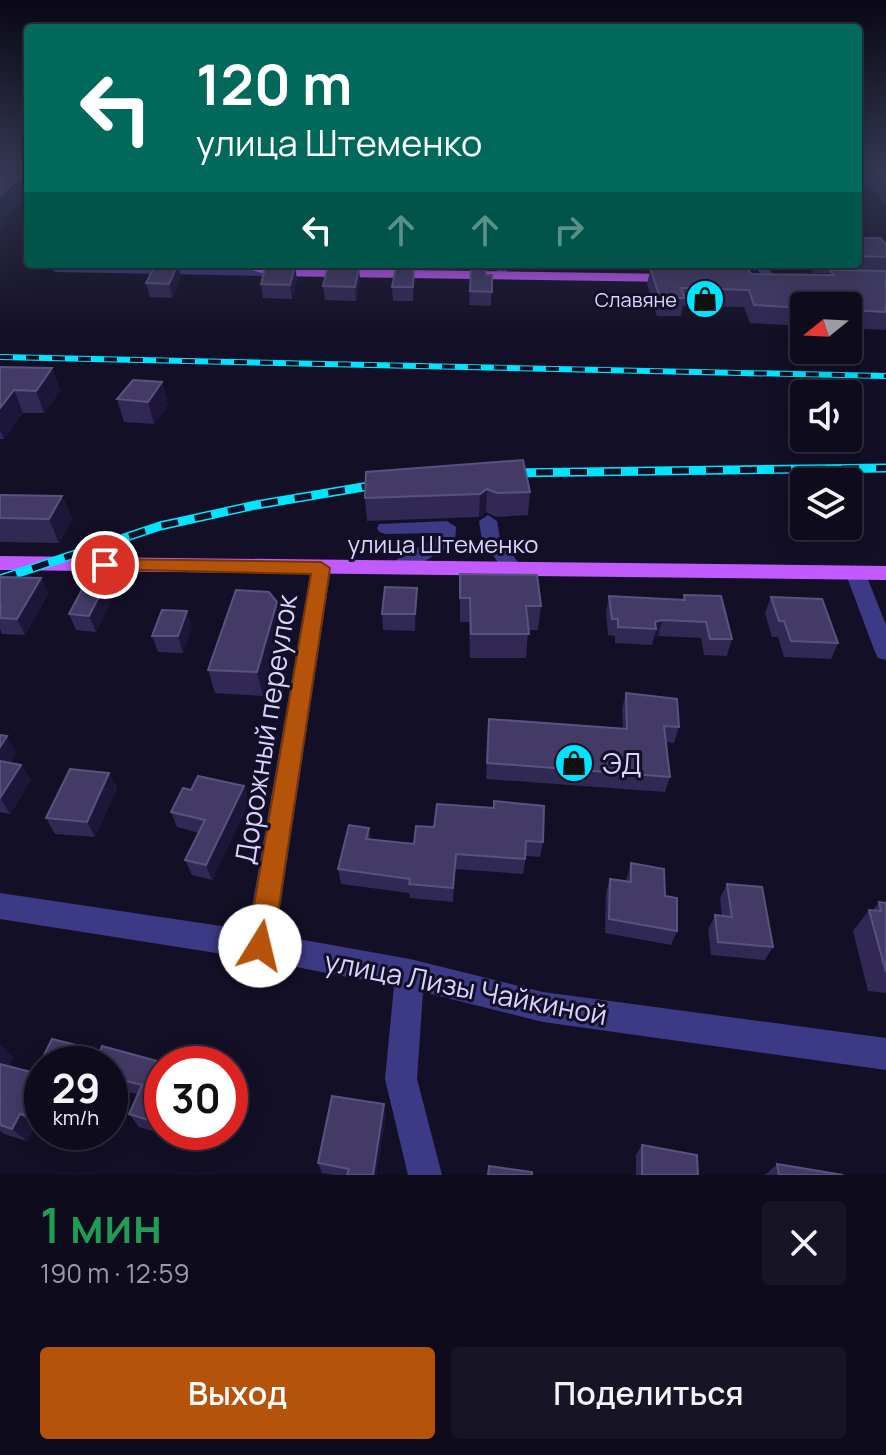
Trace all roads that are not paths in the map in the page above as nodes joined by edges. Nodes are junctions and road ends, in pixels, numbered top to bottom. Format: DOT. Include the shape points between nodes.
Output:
graph roads {
  1 [pos="55,268"];
  2 [pos="256,268"];
  3 [pos="762,268"];
  4 [pos="502,270"];
  5 [pos="271,272"];
  6 [pos="691,278"];
  7 [pos="754,279"];
  8 [pos="770,280"];
  9 [pos="784,280"];
  10 [pos="488,521"];
  11 [pos="386,528"];
  12 [pos="0,563"];
  13 [pos="321,568"];
  14 [pos="396,569"];
  15 [pos="514,570"];
  16 [pos="855,572"];
  17 [pos="886,573"];
  18 [pos="886,652"];
  19 [pos="0,906"];
  20 [pos="260,946"];
  21 [pos="410,974"];
  22 [pos="886,1054"];
  23 [pos="425,1175"];
  1 -- 5 [label="street"];
  2 -- 5 [label="main road"];
  3 -- 8 [label="street"];
  4 -- 5 [label="main road"];
  4 -- 6 [label="main road"];
  7 -- 8 [label="main road"];
  8 -- 9 [label="main road"];
  10 -- 15 [label="street" via="491,540"];
  11 -- 14 [label="street" via="447,527 448,539"];
  12 -- 13 [label="main road, улица Штеменко"];
  13 -- 14 [label="main road, улица Штеменко"];
  13 -- 20 [label="street, Дорожный переулок"];
  14 -- 15 [label="main road, улица Штеменко"];
  15 -- 16 [label="main road, улица Штеменко"];
  16 -- 17 [label="main road, улица Штеменко"];
  16 -- 18 [label="street"];
  19 -- 20 [label="street, улица Лизы Чайкиной"];
  20 -- 21 [label="street, улица Лизы Чайкиной"];
  21 -- 22 [label="street, улица Лизы Чайкиной" via="543,1007"];
  21 -- 23 [label="street" via="401,1079"];
}
